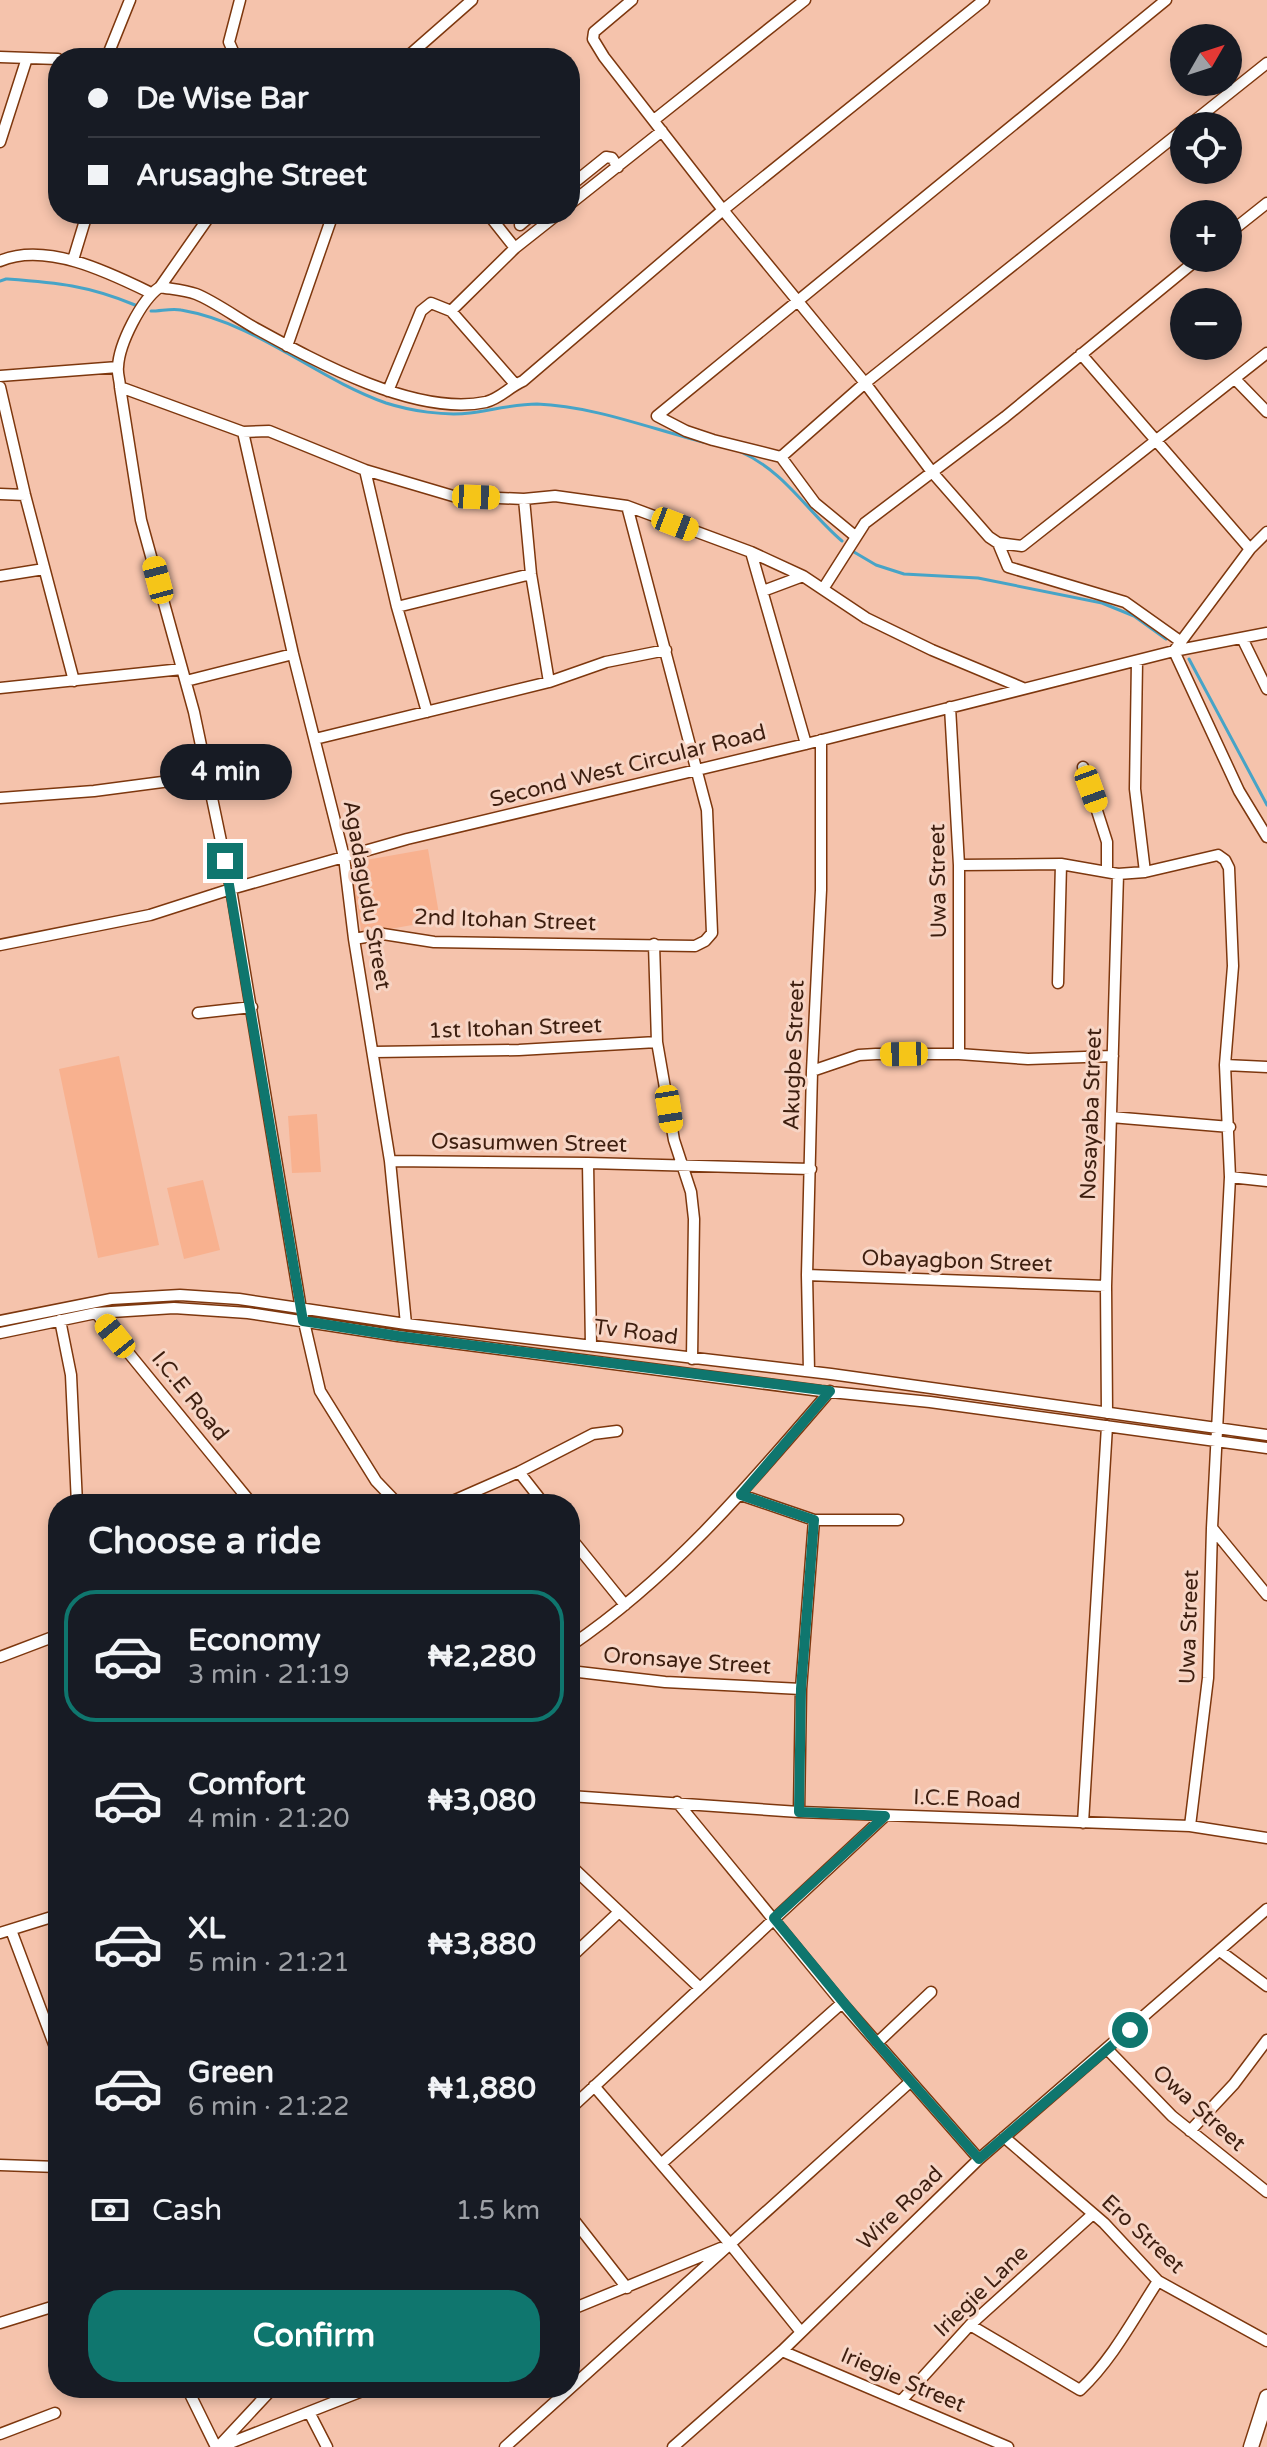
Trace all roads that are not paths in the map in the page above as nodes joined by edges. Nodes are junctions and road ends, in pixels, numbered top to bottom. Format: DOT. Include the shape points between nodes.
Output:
graph roads {
  1 [pos="130,0"];
  2 [pos="240,0"];
  3 [pos="472,0"];
  4 [pos="632,0"];
  5 [pos="805,0"];
  6 [pos="984,0"];
  7 [pos="1166,0"];
  8 [pos="113,48"];
  9 [pos="232,48"];
  10 [pos="417,48"];
  11 [pos="0,57"];
  12 [pos="27,58"];
  13 [pos="48,59"];
  14 [pos="1267,63"];
  15 [pos="1206,112"];
  16 [pos="654,120"];
  17 [pos="662,131"];
  18 [pos="1170,141"];
  19 [pos="0,142"];
  20 [pos="618,167"];
  21 [pos="580,178"];
  22 [pos="580,196"];
  23 [pos="1267,203"];
  24 [pos="723,210"];
  25 [pos="1242,223"];
  26 [pos="84,224"];
  27 [pos="204,224"];
  28 [pos="330,224"];
  29 [pos="496,224"];
  30 [pos="545,224"];
  31 [pos="515,248"];
  32 [pos="73,260"];
  33 [pos="0,261"];
  34 [pos="1182,272"];
  35 [pos="155,290"];
  36 [pos="797,301"];
  37 [pos="451,311"];
  38 [pos="287,346"];
  39 [pos="1267,353"];
  40 [pos="1081,354"];
  41 [pos="118,367"];
  42 [pos="0,376"];
  43 [pos="1235,379"];
  44 [pos="865,383"];
  45 [pos="515,384"];
  46 [pos="0,387"];
  47 [pos="120,387"];
  48 [pos="388,391"];
  49 [pos="1267,412"];
  50 [pos="243,432"];
  51 [pos="1157,442"];
  52 [pos="781,457"];
  53 [pos="365,470"];
  54 [pos="932,472"];
  55 [pos="0,494"];
  56 [pos="25,495"];
  57 [pos="524,499"];
  58 [pos="627,506"];
  59 [pos="1267,532"];
  60 [pos="855,536"];
  61 [pos="998,543"];
  62 [pos="1250,549"];
  63 [pos="751,552"];
  64 [pos="44,569"];
  65 [pos="531,574"];
  66 [pos="0,576"];
  67 [pos="803,576"];
  68 [pos="823,589"];
  69 [pos="763,591"];
  70 [pos="397,607"];
  71 [pos="1267,633"];
  72 [pos="1242,638"];
  73 [pos="1177,646"];
  74 [pos="666,650"];
  75 [pos="293,654"];
  76 [pos="1137,661"];
  77 [pos="182,669"];
  78 [pos="74,681"];
  79 [pos="186,681"];
  80 [pos="549,682"];
  81 [pos="0,688"];
  82 [pos="1023,688"];
  83 [pos="1267,689"];
  84 [pos="950,707"];
  85 [pos="427,712"];
  86 [pos="315,739"];
  87 [pos="821,740"];
  88 [pos="806,744"];
  89 [pos="1083,767"];
  90 [pos="698,768"];
  91 [pos="208,776"];
  92 [pos="0,798"];
  93 [pos="1267,837"];
  94 [pos="344,857"];
  95 [pos="1061,864"];
  96 [pos="959,865"];
  97 [pos="1145,872"];
  98 [pos="1113,873"];
  99 [pos="231,889"];
  100 [pos="354,939"];
  101 [pos="654,944"];
  102 [pos="0,945"];
  103 [pos="1058,983"];
  104 [pos="252,1007"];
  105 [pos="198,1013"];
  106 [pos="657,1042"];
  107 [pos="374,1052"];
  108 [pos="959,1054"];
  109 [pos="1113,1056"];
  110 [pos="1225,1065"];
  111 [pos="1267,1067"];
  112 [pos="812,1071"];
  113 [pos="1111,1117"];
  114 [pos="1230,1127"];
  115 [pos="390,1161"];
  116 [pos="588,1163"];
  117 [pos="681,1167"];
  118 [pos="811,1169"];
  119 [pos="1230,1177"];
  120 [pos="1267,1181"];
  121 [pos="807,1275"];
  122 [pos="1106,1286"];
  123 [pos="96,1313"];
  124 [pos="302,1315"];
  125 [pos="60,1320"];
  126 [pos="0,1321"];
  127 [pos="406,1324"];
  128 [pos="0,1333"];
  129 [pos="591,1346"];
  130 [pos="692,1359"];
  131 [pos="809,1371"];
  132 [pos="888,1382"];
  133 [pos="830,1391"];
  134 [pos="888,1398"];
  135 [pos="1107,1413"];
  136 [pos="1107,1426"];
  137 [pos="1219,1429"];
  138 [pos="617,1431"];
  139 [pos="1267,1435"];
  140 [pos="1218,1442"];
  141 [pos="1267,1448"];
  142 [pos="519,1472"];
  143 [pos="77,1494"];
  144 [pos="244,1494"];
  145 [pos="388,1494"];
  146 [pos="469,1494"];
  147 [pos="536,1494"];
  148 [pos="741,1495"];
  149 [pos="814,1520"];
  150 [pos="898,1520"];
  151 [pos="1212,1528"];
  152 [pos="580,1549"];
  153 [pos="1267,1595"];
  154 [pos="625,1605"];
  155 [pos="48,1639"];
  156 [pos="580,1639"];
  157 [pos="0,1657"];
  158 [pos="580,1672"];
  159 [pos="801,1689"];
  160 [pos="580,1799"];
  161 [pos="677,1802"];
  162 [pos="799,1812"];
  163 [pos="885,1816"];
  164 [pos="1083,1823"];
  165 [pos="1190,1826"];
  166 [pos="1267,1838"];
  167 [pos="580,1875"];
  168 [pos="1267,1909"];
  169 [pos="619,1912"];
  170 [pos="48,1918"];
  171 [pos="774,1918"];
  172 [pos="6,1931"];
  173 [pos="580,1949"];
  174 [pos="1220,1951"];
  175 [pos="1267,1986"];
  176 [pos="700,1988"];
  177 [pos="931,1992"];
  178 [pos="842,2003"];
  179 [pos="48,2031"];
  180 [pos="1267,2040"];
  181 [pos="877,2043"];
  182 [pos="1108,2050"];
  183 [pos="910,2082"];
  184 [pos="594,2086"];
  185 [pos="580,2099"];
  186 [pos="1190,2131"];
  187 [pos="1004,2137"];
  188 [pos="979,2159"];
  189 [pos="661,2164"];
  190 [pos="0,2165"];
  191 [pos="48,2167"];
  192 [pos="1267,2192"];
  193 [pos="1093,2214"];
  194 [pos="580,2228"];
  195 [pos="730,2244"];
  196 [pos="1158,2281"];
  197 [pos="627,2288"];
  198 [pos="580,2306"];
  199 [pos="48,2308"];
  200 [pos="0,2323"];
  201 [pos="970,2325"];
  202 [pos="801,2332"];
  203 [pos="1267,2341"];
  204 [pos="782,2351"];
  205 [pos="580,2379"];
  206 [pos="1267,2397"];
  207 [pos="192,2398"];
  208 [pos="264,2398"];
  209 [pos="345,2398"];
  210 [pos="559,2398"];
  211 [pos="901,2401"];
  212 [pos="309,2412"];
  213 [pos="55,2413"];
  214 [pos="0,2434"];
  215 [pos="218,2447"];
  216 [pos="327,2447"];
  217 [pos="505,2447"];
  218 [pos="673,2447"];
  219 [pos="1008,2447"];
  220 [pos="1251,2447"];
  1 -- 8 [label="street"];
  2 -- 9 [label="street"];
  3 -- 10 [label="street"];
  4 -- 16 [label="street" via="598,27 593,39"];
  5 -- 16 [label="street"];
  6 -- 24 [label="street"];
  7 -- 36 [label="street"];
  11 -- 12 [label="street"];
  12 -- 13 [label="street"];
  12 -- 19 [label="street"];
  14 -- 15 [label="street"];
  16 -- 17 [label="street"];
  17 -- 20 [label="street"];
  17 -- 24 [label="street"];
  18 -- 44 [label="street"];
  20 -- 21 [label="street" via="606,157"];
  20 -- 22 [label="street"];
  23 -- 25 [label="street"];
  24 -- 36 [label="street"];
  24 -- 45 [label="street"];
  26 -- 32 [label="street"];
  27 -- 35 [label="street"];
  28 -- 38 [label="street"];
  29 -- 31 [label="street"];
  30 -- 31 [label="street"];
  31 -- 37 [label="street"];
  32 -- 33 [label="street" via="25,256"];
  32 -- 35 [label="street"];
  34 -- 40 [label="street"];
  35 -- 38 [label="street" via="196,294"];
  35 -- 41 [label="street" via="128,333"];
  36 -- 44 [label="street"];
  36 -- 52 [label="street" via="657,416 713,440"];
  37 -- 45 [label="street"];
  37 -- 48 [label="street" via="431,303 421,311"];
  38 -- 48 [label="street"];
  39 -- 43 [label="street"];
  40 -- 51 [label="street"];
  40 -- 54 [label="street"];
  41 -- 42 [label="street"];
  41 -- 47 [label="street"];
  43 -- 49 [label="street"];
  43 -- 51 [label="street"];
  44 -- 52 [label="street"];
  44 -- 54 [label="street"];
  45 -- 48 [label="street" via="503,396 473,404"];
  46 -- 56 [label="street"];
  47 -- 50 [label="street"];
  47 -- 77 [label="street" via="141,520"];
  50 -- 53 [label="street" via="269,431"];
  50 -- 75 [label="street, Agadagudu Street"];
  51 -- 61 [label="street" via="1022,546"];
  51 -- 62 [label="street"];
  52 -- 60 [label="street" via="815,503"];
  53 -- 57 [label="street" via="453,496"];
  53 -- 70 [label="street"];
  54 -- 60 [label="street"];
  54 -- 61 [label="street"];
  55 -- 56 [label="street"];
  56 -- 64 [label="street"];
  57 -- 58 [label="street" via="555,496"];
  57 -- 65 [label="street"];
  58 -- 63 [label="street"];
  58 -- 74 [label="street"];
  59 -- 62 [label="street"];
  60 -- 68 [label="street"];
  61 -- 73 [label="street" via="1008,567 1117,598"];
  62 -- 73 [label="street"];
  63 -- 67 [label="street"];
  63 -- 69 [label="street"];
  64 -- 66 [label="street"];
  64 -- 78 [label="street"];
  65 -- 70 [label="street"];
  65 -- 80 [label="street"];
  67 -- 68 [label="street"];
  67 -- 69 [label="street"];
  68 -- 82 [label="street" via="866,618"];
  69 -- 88 [label="street"];
  70 -- 85 [label="street"];
  71 -- 72 [label="street, Second West Circular Road"];
  72 -- 73 [label="street, Second West Circular Road"];
  72 -- 83 [label="street"];
  73 -- 76 [label="street, Second West Circular Road"];
  73 -- 93 [label="street" via="1239,791"];
  74 -- 80 [label="street" via="606,662"];
  74 -- 90 [label="street"];
  75 -- 79 [label="street"];
  75 -- 86 [label="street, Agadagudu Street"];
  76 -- 82 [label="street, Second West Circular Road"];
  76 -- 97 [label="street" via="1135,789"];
  77 -- 78 [label="street"];
  77 -- 79 [label="street"];
  78 -- 81 [label="street"];
  79 -- 91 [label="street"];
  80 -- 85 [label="street"];
  82 -- 84 [label="street, Second West Circular Road"];
  84 -- 87 [label="street, Second West Circular Road"];
  84 -- 96 [label="street, Uwa Street"];
  85 -- 86 [label="street"];
  86 -- 94 [label="street, Agadagudu Street"];
  87 -- 88 [label="street, Second West Circular Road"];
  87 -- 112 [label="street, Akugbe Street" via="821,890"];
  88 -- 90 [label="street, Second West Circular Road"];
  89 -- 98 [label="street, Nosayaba Street"];
  90 -- 94 [label="street, Second West Circular Road"];
  90 -- 101 [label="street, 2nd Itohan Street" via="707,810 712,933 695,946"];
  91 -- 92 [label="street"];
  91 -- 99 [label="street"];
  94 -- 99 [label="street, Second West Circular Road"];
  94 -- 100 [label="street, Agadagudu Street"];
  95 -- 96 [label="street"];
  95 -- 98 [label="street"];
  95 -- 103 [label="street"];
  96 -- 108 [label="street, Uwa Street"];
  97 -- 98 [label="street"];
  97 -- 110 [label="street, Uwa Street" via="1218,855 1229,868 1233,966"];
  98 -- 109 [label="street, Nosayaba Street"];
  99 -- 102 [label="street, Second West Circular Road" via="150,915"];
  99 -- 104 [label="street"];
  100 -- 101 [label="street, 2nd Itohan Street" via="383,934 434,942"];
  100 -- 107 [label="street, Agadagudu Street"];
  101 -- 106 [label="street"];
  104 -- 105 [label="street"];
  104 -- 124 [label="street"];
  106 -- 107 [label="street, 1st Itohan Street"];
  106 -- 117 [label="street"];
  107 -- 115 [label="street, Agadagudu Street"];
  108 -- 109 [label="street" via="1028,1059"];
  108 -- 112 [label="street" via="859,1055"];
  109 -- 113 [label="street, Nosayaba Street"];
  110 -- 111 [label="street"];
  110 -- 114 [label="street, Uwa Street"];
  112 -- 118 [label="street, Akugbe Street"];
  113 -- 114 [label="street"];
  113 -- 122 [label="street, Nosayaba Street"];
  114 -- 119 [label="street, Uwa Street"];
  115 -- 116 [label="street, Osasumwen Street"];
  115 -- 127 [label="street, Agadagudu Street"];
  116 -- 117 [label="street, Osasumwen Street"];
  116 -- 129 [label="street"];
  117 -- 118 [label="street, Osasumwen Street"];
  117 -- 130 [label="street" via="694,1219"];
  118 -- 121 [label="street, Akugbe Street"];
  119 -- 120 [label="street"];
  119 -- 137 [label="street, Uwa Street"];
  121 -- 122 [label="street, Obayagbon Street"];
  121 -- 131 [label="street, Akugbe Street"];
  122 -- 135 [label="street, Nosayaba Street"];
  123 -- 124 [label="street, Tv Road" via="174,1308"];
  123 -- 125 [label="street, Tv Road"];
  123 -- 144 [label="street, I.C.E Road"];
  124 -- 126 [label="street, Tv Road" via="239,1299 180,1295 111,1299"];
  124 -- 127 [label="street, Tv Road"];
  124 -- 133 [label="street, Tv Road" via="398,1336"];
  124 -- 145 [label="street" via="320,1391"];
  125 -- 128 [label="street, Tv Road"];
  125 -- 143 [label="street" via="71,1375"];
  127 -- 129 [label="street, Tv Road"];
  129 -- 130 [label="street, Tv Road"];
  130 -- 131 [label="street, Tv Road"];
  131 -- 132 [label="street, Tv Road"];
  132 -- 134 [label="street"];
  132 -- 135 [label="street, Tv Road"];
  133 -- 134 [label="street, Tv Road"];
  133 -- 148 [label="street"];
  134 -- 136 [label="street, Tv Road"];
  135 -- 137 [label="street, Tv Road"];
  136 -- 140 [label="street, Tv Road"];
  136 -- 164 [label="street"];
  137 -- 139 [label="street, Tv Road"];
  137 -- 140 [label="street, Uwa Street"];
  138 -- 142 [label="street" via="593,1434"];
  140 -- 141 [label="street, Tv Road"];
  140 -- 151 [label="street, Uwa Street"];
  142 -- 146 [label="street"];
  142 -- 147 [label="street"];
  148 -- 149 [label="street"];
  148 -- 154 [label="street"];
  149 -- 150 [label="street"];
  149 -- 159 [label="street"];
  151 -- 153 [label="street"];
  151 -- 165 [label="street, Uwa Street" via="1208,1678"];
  152 -- 154 [label="street"];
  154 -- 156 [label="street"];
  155 -- 157 [label="street"];
  158 -- 159 [label="street, Oronsaye Street"];
  159 -- 162 [label="street"];
  160 -- 161 [label="street, I.C.E Road"];
  161 -- 162 [label="street, I.C.E Road"];
  161 -- 171 [label="street"];
  162 -- 163 [label="street, I.C.E Road"];
  163 -- 164 [label="street, I.C.E Road"];
  163 -- 171 [label="street"];
  164 -- 165 [label="street, I.C.E Road"];
  165 -- 166 [label="street, I.C.E Road"];
  167 -- 169 [label="street"];
  168 -- 174 [label="street, Wire Road"];
  169 -- 173 [label="street"];
  169 -- 176 [label="street"];
  170 -- 172 [label="street"];
  171 -- 176 [label="street"];
  171 -- 178 [label="street"];
  172 -- 179 [label="street"];
  174 -- 175 [label="street"];
  174 -- 182 [label="street, Wire Road"];
  176 -- 184 [label="street"];
  177 -- 181 [label="street"];
  178 -- 181 [label="street"];
  178 -- 189 [label="street"];
  180 -- 186 [label="street"];
  181 -- 183 [label="street"];
  182 -- 186 [label="street, Owa Street"];
  182 -- 187 [label="street, Wire Road"];
  183 -- 188 [label="street"];
  183 -- 195 [label="street"];
  184 -- 185 [label="street"];
  184 -- 189 [label="street"];
  186 -- 192 [label="street, Owa Street"];
  187 -- 188 [label="street, Wire Road"];
  187 -- 193 [label="street, Ero Street"];
  188 -- 202 [label="street, Wire Road"];
  189 -- 195 [label="street"];
  190 -- 191 [label="street"];
  193 -- 196 [label="street, Ero Street"];
  193 -- 201 [label="street, Iriegie Lane"];
  194 -- 197 [label="street"];
  195 -- 197 [label="street"];
  195 -- 202 [label="street"];
  195 -- 205 [label="street"];
  196 -- 201 [label="street" via="1080,2390"];
  196 -- 203 [label="street, Ero Street"];
  197 -- 198 [label="street"];
  199 -- 200 [label="street"];
  201 -- 211 [label="street, Iriegie Lane"];
  202 -- 204 [label="street, Wire Road"];
  204 -- 211 [label="street, Iriegie Street"];
  204 -- 218 [label="street, Wire Road"];
  206 -- 220 [label="highway"];
  207 -- 215 [label="street"];
  208 -- 215 [label="street"];
  209 -- 212 [label="street"];
  210 -- 217 [label="street"];
  211 -- 219 [label="street, Iriegie Street"];
  212 -- 215 [label="street"];
  212 -- 216 [label="street"];
  213 -- 214 [label="street"];
}
